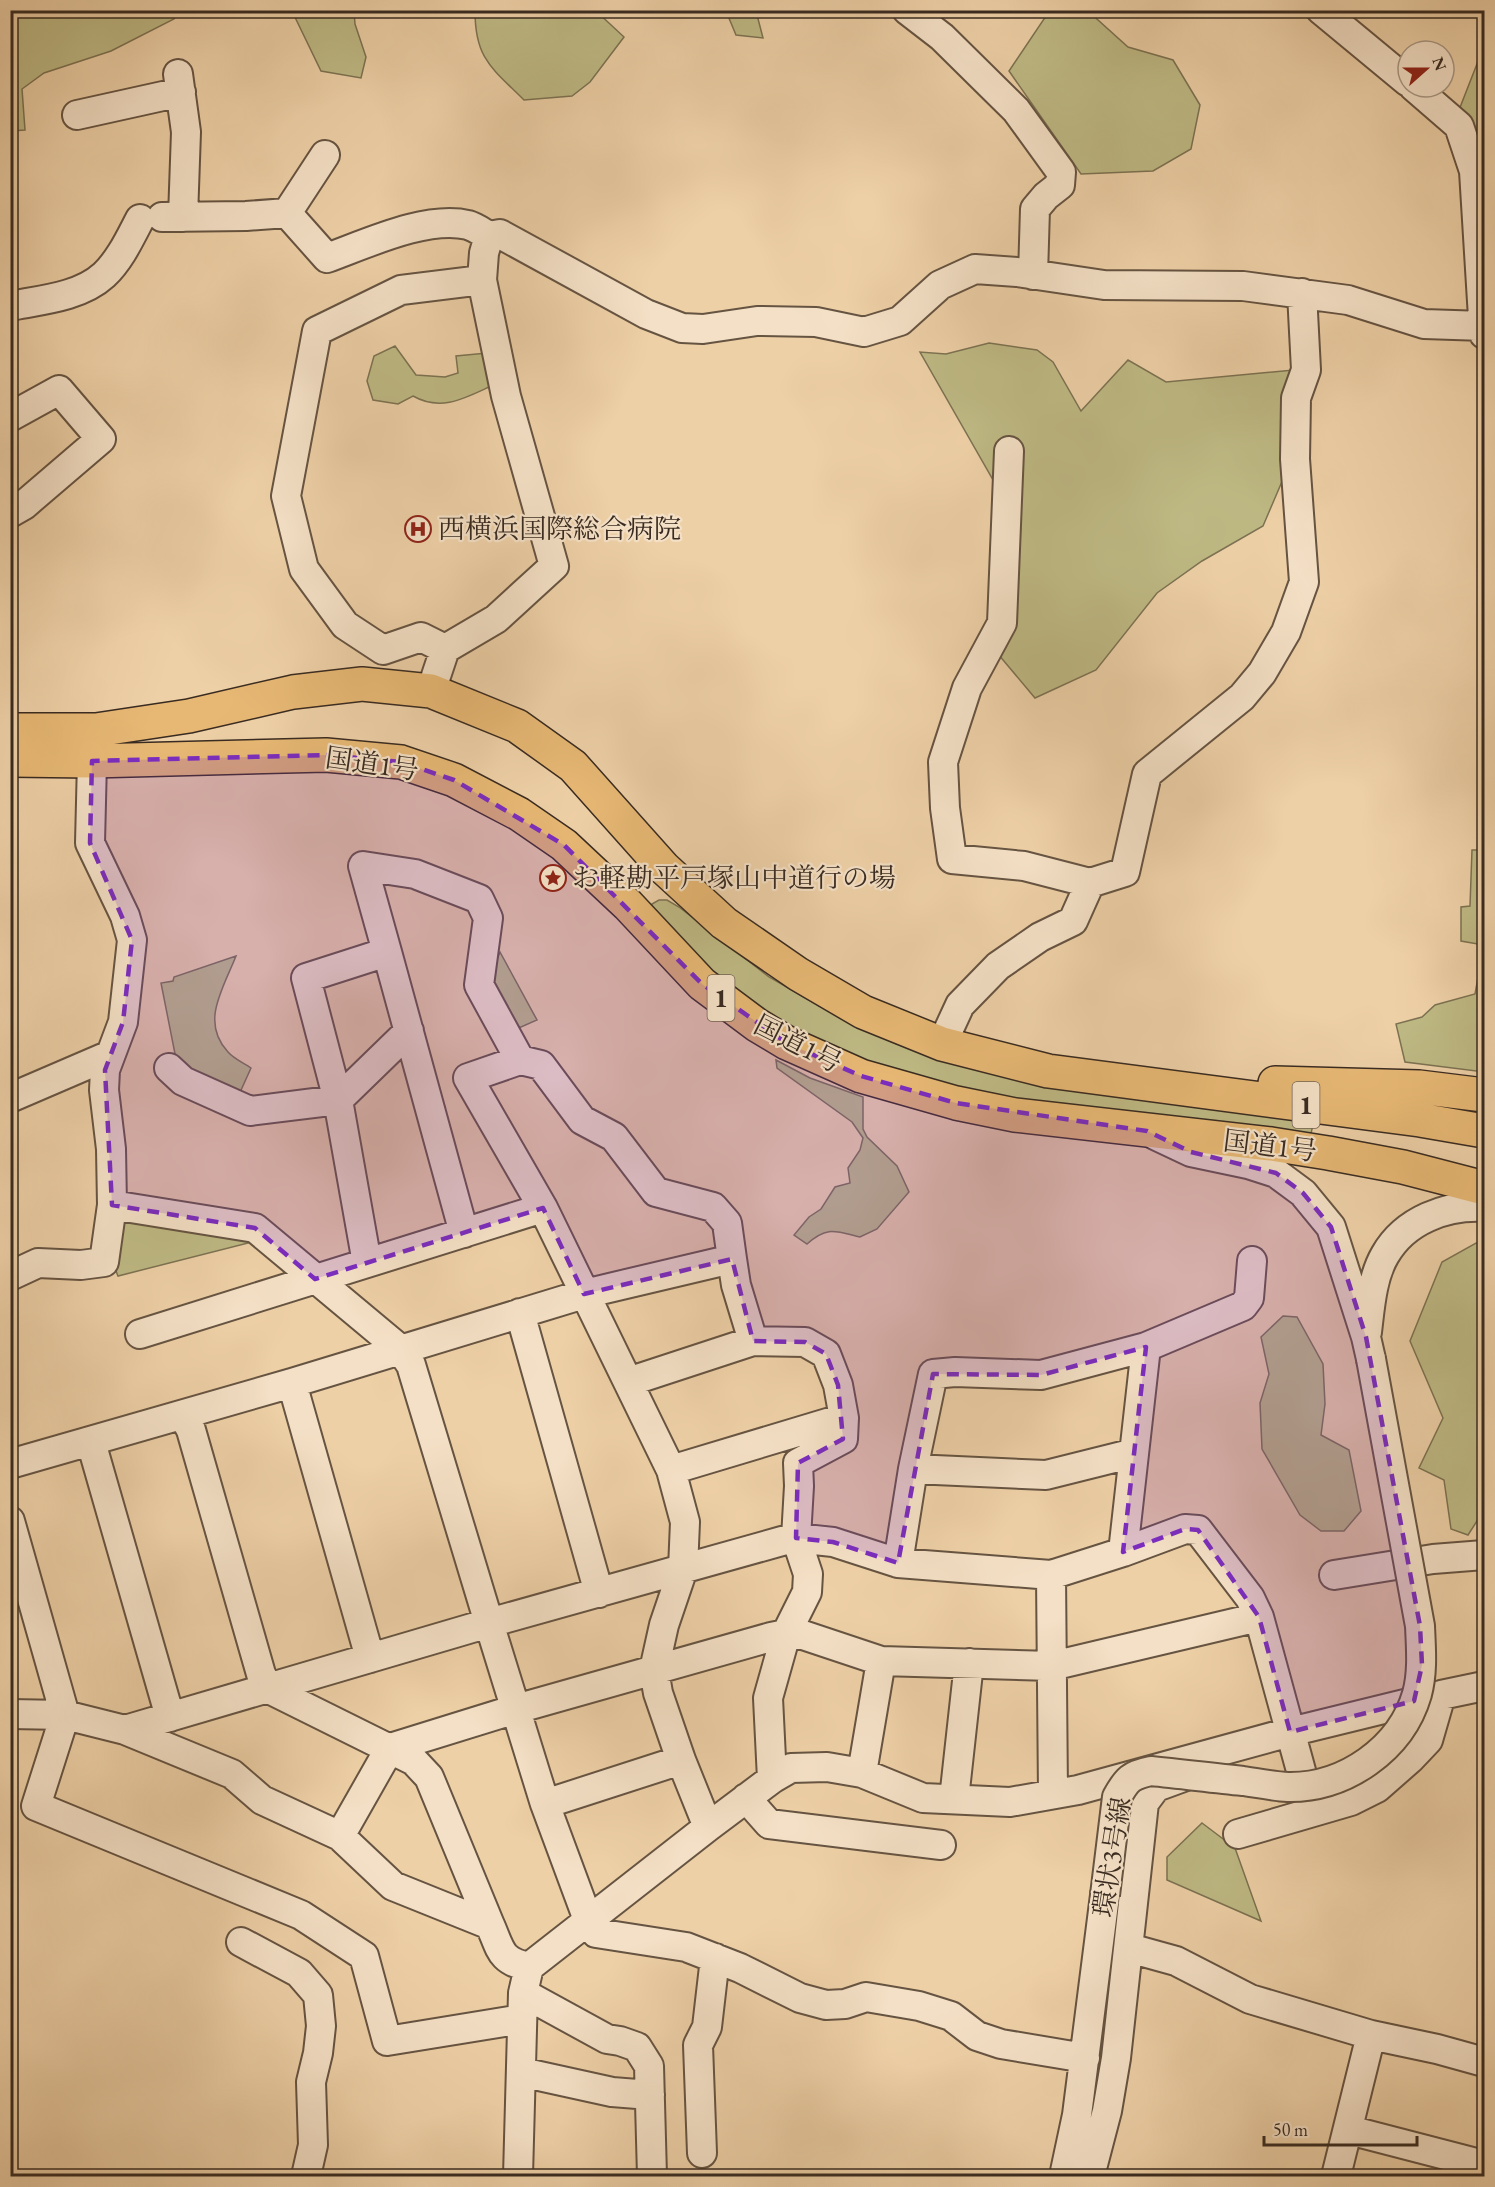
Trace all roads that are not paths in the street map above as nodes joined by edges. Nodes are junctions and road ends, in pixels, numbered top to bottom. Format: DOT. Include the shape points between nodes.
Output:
graph roads {
  1 [pos="907,10"];
  2 [pos="1321,10"];
  3 [pos="1396,72"];
  4 [pos="1428,99"];
  5 [pos="77,115"];
  6 [pos="325,155"];
  7 [pos="287,213"];
  8 [pos="162,218"];
  9 [pos="489,236"];
  10 [pos="1033,275"];
  11 [pos="482,280"];
  12 [pos="1302,293"];
  13 [pos="10,306"];
  14 [pos="1484,330"];
  15 [pos="10,417"];
  16 [pos="1009,451"];
  17 [pos="10,513"];
  18 [pos="445,649"];
  19 [pos="431,691"];
  20 [pos="10,730"];
  21 [pos="10,760"];
  22 [pos="92,761"];
  23 [pos="664,868"];
  24 [pos="1090,884"];
  25 [pos="628,905"];
  26 [pos="387,952"];
  27 [pos="408,1031"];
  28 [pos="942,1044"];
  29 [pos="110,1055"];
  30 [pos="520,1060"];
  31 [pos="169,1068"];
  32 [pos="468,1078"];
  33 [pos="1126,1082"];
  34 [pos="426,1093"];
  35 [pos="1485,1095"];
  36 [pos="10,1098"];
  37 [pos="338,1100"];
  38 [pos="1147,1131"];
  39 [pos="1485,1131"];
  40 [pos="1485,1188"];
  41 [pos="112,1205"];
  42 [pos="1485,1207"];
  43 [pos="543,1208"];
  44 [pos="464,1233"];
  45 [pos="732,1259"];
  46 [pos="1252,1261"];
  47 [pos="367,1263"];
  48 [pos="10,1276"];
  49 [pos="315,1279"];
  50 [pos="584,1294"];
  51 [pos="520,1313"];
  52 [pos="140,1334"];
  53 [pos="753,1341"];
  54 [pos="1146,1347"];
  55 [pos="1368,1348"];
  56 [pos="400,1349"];
  57 [pos="628,1382"];
  58 [pos="292,1383"];
  59 [pos="183,1415"];
  60 [pos="844,1418"];
  61 [pos="91,1442"];
  62 [pos="1134,1453"];
  63 [pos="10,1464"];
  64 [pos="913,1469"];
  65 [pos="671,1470"];
  66 [pos="10,1521"];
  67 [pos="796,1538"];
  68 [pos="1123,1552"];
  69 [pos="1485,1555"];
  70 [pos="898,1563"];
  71 [pos="683,1569"];
  72 [pos="1051,1575"];
  73 [pos="1334,1575"];
  74 [pos="599,1593"];
  75 [pos="1259,1617"];
  76 [pos="489,1623"];
  77 [pos="786,1634"];
  78 [pos="370,1658"];
  79 [pos="881,1661"];
  80 [pos="969,1663"];
  81 [pos="1052,1666"];
  82 [pos="654,1670"];
  83 [pos="1485,1686"];
  84 [pos="269,1689"];
  85 [pos="1441,1695"];
  86 [pos="516,1710"];
  87 [pos="10,1714"];
  88 [pos="65,1715"];
  89 [pos="170,1717"];
  90 [pos="125,1730"];
  91 [pos="1290,1732"];
  92 [pos="390,1748"];
  93 [pos="681,1760"];
  94 [pos="862,1773"];
  95 [pos="1188,1775"];
  96 [pos="772,1779"];
  97 [pos="1053,1794"];
  98 [pos="746,1798"];
  99 [pos="954,1799"];
  100 [pos="545,1803"];
  101 [pos="1312,1811"];
  102 [pos="708,1827"];
  103 [pos="1238,1834"];
  104 [pos="340,1836"];
  105 [pos="941,1845"];
  106 [pos="588,1920"];
  107 [pos="490,1925"];
  108 [pos="241,1942"];
  109 [pos="1129,1948"];
  110 [pos="715,1958"];
  111 [pos="525,1993"];
  112 [pos="1371,2035"];
  113 [pos="1084,2058"];
  114 [pos="1485,2062"];
  115 [pos="521,2072"];
  116 [pos="650,2095"];
  117 [pos="1349,2130"];
  118 [pos="702,2153"];
  119 [pos="1485,2165"];
  120 [pos="306,2176"];
  121 [pos="518,2176"];
  122 [pos="652,2176"];
  123 [pos="1064,2176"];
  124 [pos="1090,2176"];
  125 [pos="1336,2176"];
  1 -- 10 [label="street" via="942,37 1016,110 1061,172 1060,185 1035,209"];
  2 -- 3 [label="street"];
  4 -- 14 [label="street" via="1459,126 1474,171"];
  5 -- 8 [label="street" via="180,83 186,132"];
  6 -- 7 [label="street"];
  7 -- 8 [label="street"];
  7 -- 9 [label="street" via="327,258 404,231 437,224 470,226"];
  8 -- 13 [label="street" via="104,276 78,291"];
  9 -- 10 [label="street" via="500,234 646,314 682,328 757,321 816,322 864,332 900,321 940,285 975,269"];
  9 -- 11 [label="street"];
  10 -- 12 [label="street" via="1104,285 1243,286"];
  11 -- 18 [label="street" via="506,396 554,566 496,619"];
  11 -- 18 [label="street" via="401,290 317,331 286,496 304,569 345,625 383,650 421,637"];
  12 -- 14 [label="street" via="1348,300 1424,324"];
  12 -- 24 [label="street" via="1306,370 1296,398 1294,459 1304,582 1286,632 1262,673 1242,697 1147,774 1125,872"];
  15 -- 17 [label="street" via="59,390 101,440"];
  16 -- 24 [label="street" via="1002,623 967,688 943,762 952,859 1024,866"];
  18 -- 19 [label="street"];
  19 -- 20 [label="highway, 国道1号 / 1" via="362,684 293,692 189,716 96,730"];
  19 -- 23 [label="highway, 国道1号 / 1" via="517,726 573,766"];
  21 -- 22 [label="highway, 国道1号 / 1"];
  22 -- 25 [label="highway, 国道1号 / 1" via="326,755 401,762 454,780 519,814 564,845"];
  22 -- 29 [label="street" via="90,843 125,916 132,940 123,1022"];
  23 -- 25 [label="highway"];
  23 -- 28 [label="highway, 国道1号 / 1" via="724,923 798,974 863,1012"];
  24 -- 28 [label="street" via="1073,921 1040,937 998,966 960,1005"];
  25 -- 38 [label="highway, 国道1号 / 1" via="702,984 757,1025 861,1076 1015,1115"];
  26 -- 27 [label="street"];
  26 -- 30 [label="street" via="363,866 415,874 479,898 488,918 479,985"];
  26 -- 37 [label="street" via="306,978"];
  27 -- 34 [label="street"];
  27 -- 37 [label="street"];
  28 -- 33 [label="highway, 国道1号 / 1" via="1048,1071"];
  29 -- 36 [label="street"];
  29 -- 41 [label="street" via="104,1090"];
  30 -- 32 [label="street"];
  30 -- 45 [label="street" via="542,1065 582,1120 614,1137 656,1192 713,1207 727,1223"];
  31 -- 37 [label="street" via="183,1081 250,1111"];
  32 -- 34 [label="street"];
  32 -- 43 [label="street"];
  33 -- 35 [label="highway, 国道1号 / 1" via="1385,1086"];
  33 -- 39 [label="highway, 国道1号 / 1"];
  34 -- 44 [label="street"];
  37 -- 47 [label="street"];
  38 -- 40 [label="highway, 国道1号 / 1" via="1328,1153"];
  38 -- 55 [label="street" via="1191,1152 1276,1173 1303,1193 1331,1227"];
  41 -- 48 [label="street" via="104,1262 38,1263"];
  41 -- 49 [label="street" via="255,1228"];
  42 -- 55 [label="street" via="1442,1211 1418,1221 1400,1236 1385,1255 1376,1277"];
  43 -- 44 [label="street"];
  43 -- 50 [label="street"];
  44 -- 47 [label="street"];
  45 -- 50 [label="street"];
  45 -- 53 [label="street"];
  46 -- 54 [label="street" via="1249,1298 1243,1306"];
  47 -- 49 [label="street"];
  49 -- 52 [label="street"];
  49 -- 56 [label="street"];
  50 -- 51 [label="street"];
  50 -- 57 [label="street"];
  51 -- 56 [label="street"];
  51 -- 74 [label="street"];
  53 -- 57 [label="street"];
  53 -- 60 [label="street" via="805,1342 826,1354 838,1385"];
  54 -- 62 [label="street"];
  54 -- 64 [label="street" via="1041,1375 933,1374"];
  55 -- 95 [label="street, bridge" via="1420,1626 1422,1665 1417,1695 1404,1725 1387,1746 1345,1775 1289,1787"];
  56 -- 58 [label="street"];
  56 -- 76 [label="street" via="411,1365"];
  57 -- 65 [label="street"];
  58 -- 59 [label="street"];
  58 -- 78 [label="street"];
  59 -- 61 [label="street"];
  59 -- 84 [label="street" via="191,1430 261,1674"];
  60 -- 65 [label="street"];
  60 -- 67 [label="street" via="843,1439 798,1463"];
  61 -- 63 [label="street"];
  61 -- 89 [label="street"];
  62 -- 64 [label="street" via="1046,1475"];
  62 -- 68 [label="street"];
  64 -- 70 [label="street"];
  65 -- 71 [label="street" via="685,1522"];
  66 -- 88 [label="street"];
  67 -- 70 [label="street" via="833,1542"];
  67 -- 71 [label="street"];
  67 -- 77 [label="street" via="808,1574 807,1592"];
  68 -- 72 [label="street"];
  68 -- 75 [label="street" via="1185,1528 1198,1530 1250,1598"];
  69 -- 73 [label="street"];
  70 -- 72 [label="street"];
  71 -- 74 [label="street"];
  71 -- 82 [label="street"];
  72 -- 81 [label="street"];
  74 -- 76 [label="street"];
  75 -- 81 [label="street"];
  75 -- 91 [label="street"];
  76 -- 78 [label="street"];
  76 -- 86 [label="street"];
  77 -- 79 [label="street" via="803,1635"];
  77 -- 82 [label="street"];
  77 -- 96 [label="street" via="768,1698"];
  78 -- 84 [label="street"];
  79 -- 80 [label="street"];
  79 -- 94 [label="street"];
  80 -- 81 [label="street"];
  80 -- 99 [label="street"];
  81 -- 97 [label="street"];
  82 -- 86 [label="street"];
  82 -- 93 [label="street"];
  83 -- 85 [label="street"];
  84 -- 89 [label="street"];
  84 -- 92 [label="street"];
  85 -- 91 [label="street"];
  85 -- 101 [label="street" via="1428,1740 1410,1759 1377,1788 1351,1801"];
  86 -- 92 [label="street"];
  86 -- 100 [label="street"];
  87 -- 88 [label="street"];
  88 -- 90 [label="street"];
  88 -- 111 [label="street" via="36,1806 301,1915 364,1956 387,2041"];
  89 -- 90 [label="street"];
  90 -- 104 [label="street" via="232,1774 262,1800"];
  91 -- 97 [label="street"];
  91 -- 101 [label="street"];
  92 -- 104 [label="street"];
  92 -- 107 [label="street" via="414,1761 429,1777"];
  93 -- 100 [label="street"];
  93 -- 102 [label="street"];
  94 -- 96 [label="street" via="827,1767 792,1768"];
  94 -- 99 [label="street" via="923,1798"];
  95 -- 109 [label="street, 環状3号線" via="1156,1787 1144,1803"];
  95 -- 113 [label="street, 環状3号線, bridge" via="1151,1771 1136,1774 1124,1784 1118,1797"];
  96 -- 98 [label="street"];
  97 -- 99 [label="street" via="1010,1802"];
  98 -- 102 [label="street"];
  98 -- 105 [label="street" via="769,1824"];
  100 -- 106 [label="street"];
  101 -- 103 [label="street"];
  102 -- 106 [label="street"];
  104 -- 107 [label="street" via="393,1886"];
  106 -- 110 [label="street" via="596,1933 686,1947"];
  106 -- 111 [label="street"];
  107 -- 111 [label="street"];
  108 -- 120 [label="street" via="299,1973 318,1995 321,2026 310,2082 313,2145"];
  109 -- 112 [label="street" via="1176,1961 1250,1999"];
  109 -- 124 [label="street, 環状3号線" via="1107,2111"];
  110 -- 113 [label="street" via="800,1998 826,2005 866,1997 919,2006 951,2016 976,2036 1001,2044"];
  110 -- 118 [label="street" via="707,2026 699,2045"];
  111 -- 115 [label="street"];
  111 -- 116 [label="street" via="607,2039 637,2047 649,2066"];
  112 -- 114 [label="street"];
  112 -- 117 [label="street"];
  113 -- 123 [label="street, 環状3号線"];
  115 -- 116 [label="street" via="612,2092"];
  115 -- 121 [label="street"];
  116 -- 122 [label="street"];
  117 -- 119 [label="street"];
  117 -- 125 [label="street"];
}
